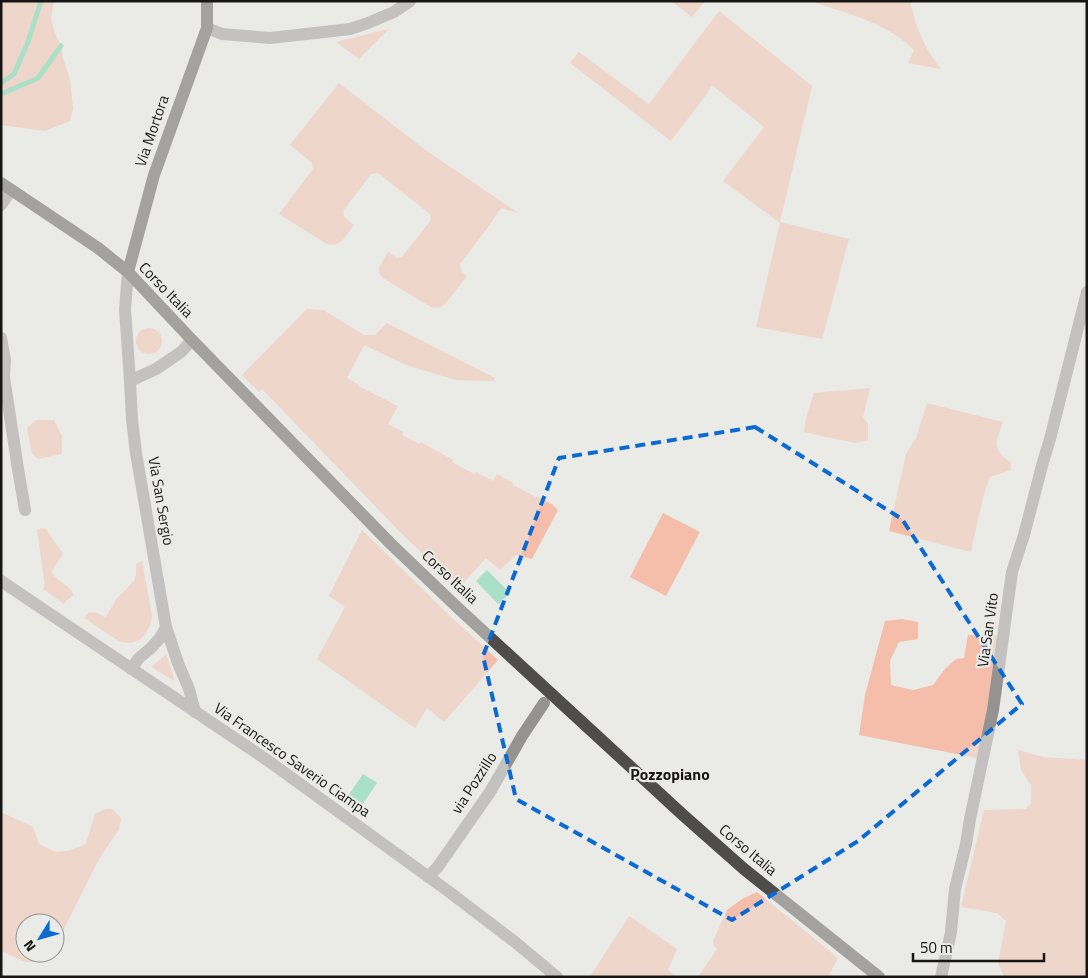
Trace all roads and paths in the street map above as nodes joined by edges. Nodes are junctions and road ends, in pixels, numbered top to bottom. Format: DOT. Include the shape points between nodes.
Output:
graph roads {
  1 [pos="207,1"];
  2 [pos="410,1"];
  3 [pos="206,28"];
  4 [pos="6,186"];
  5 [pos="1,205"];
  6 [pos="128,272"];
  7 [pos="1087,292"];
  8 [pos="1,338"];
  9 [pos="192,340"];
  10 [pos="130,381"];
  11 [pos="25,510"];
  12 [pos="1,581"];
  13 [pos="166,627"];
  14 [pos="131,669"];
  15 [pos="544,703"];
  16 [pos="195,712"];
  17 [pos="428,878"];
  18 [pos="557,977"];
  19 [pos="879,977"];
  20 [pos="942,977"];
  1 -- 3 [label="main road, Via Mortora"];
  2 -- 3 [label="street" via="394,12 350,29 270,38 222,34"];
  3 -- 6 [label="main road, Via Mortora" via="154,175"];
  4 -- 5 [label="street, Corso Italia"];
  4 -- 6 [label="main road, Corso Italia"];
  6 -- 9 [label="main road, Corso Italia"];
  6 -- 10 [label="street, Via San Sergio" via="125,309"];
  7 -- 20 [label="street, Via San Vito" via="1012,572 993,710 955,889"];
  8 -- 11 [label="street"];
  9 -- 10 [label="street" via="156,369"];
  9 -- 19 [label="main road, Corso Italia" via="458,608 744,869"];
  10 -- 13 [label="street, Via San Sergio" via="136,453"];
  12 -- 14 [label="street, Via Francesco Saverio Ciampa"];
  13 -- 14 [label="street" via="152,648"];
  13 -- 16 [label="street, Via San Sergio"];
  14 -- 16 [label="street, Via Francesco Saverio Ciampa"];
  15 -- 17 [label="street, via Pozzillo" via="490,792"];
  16 -- 17 [label="street, Via Francesco Saverio Ciampa"];
  17 -- 18 [label="street, Via Francesco Saverio Ciampa"];
}
